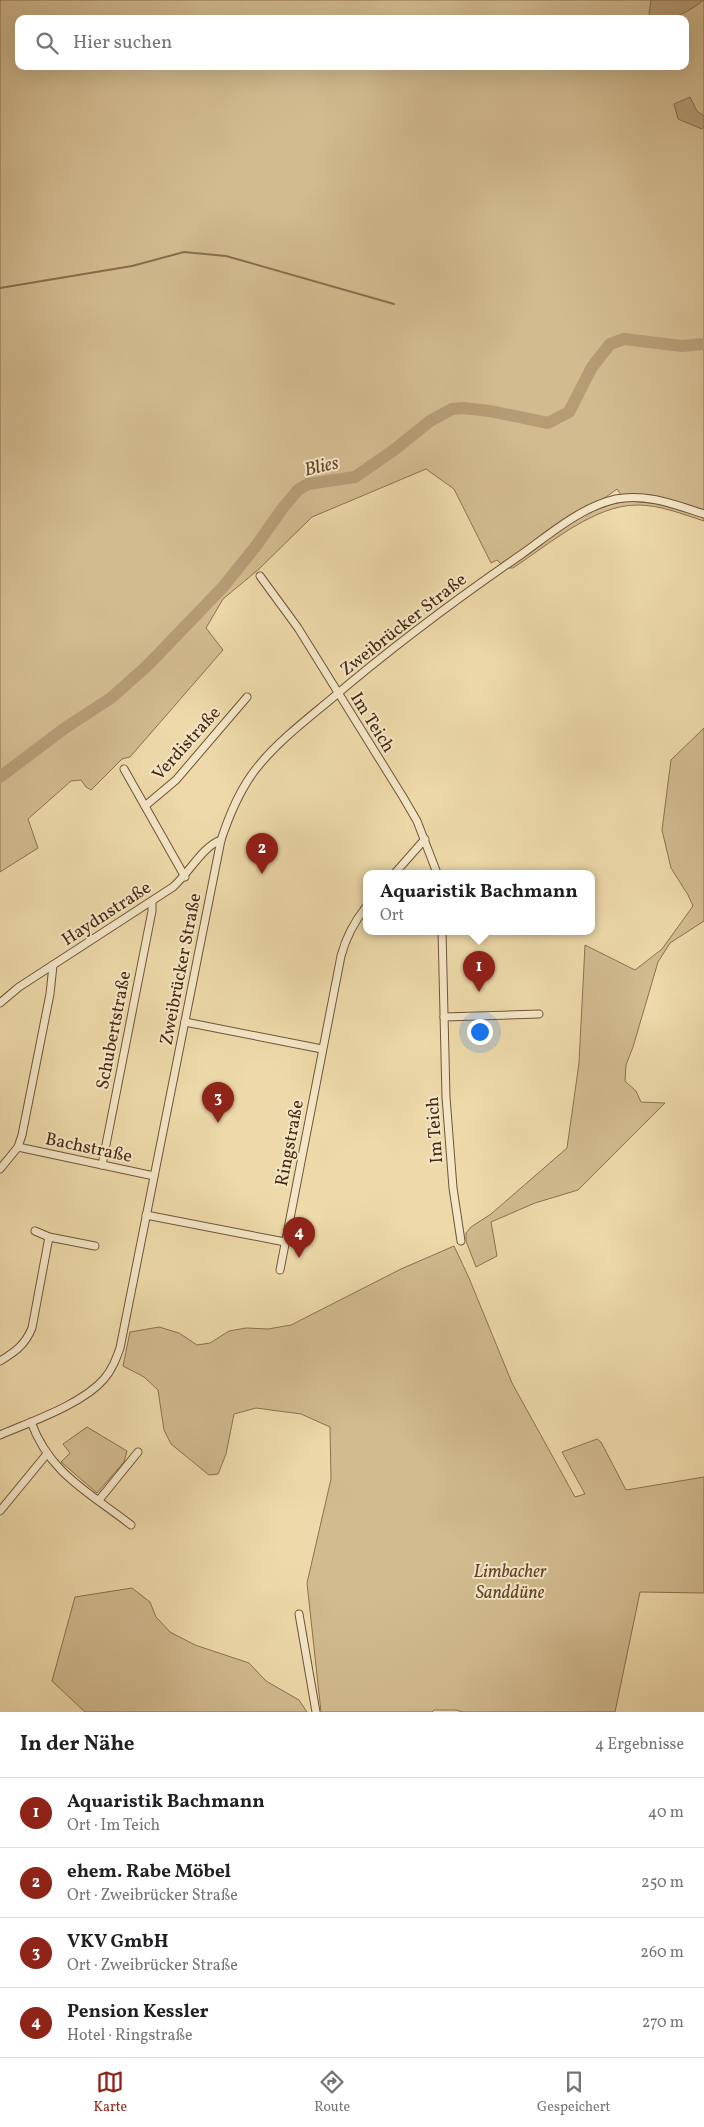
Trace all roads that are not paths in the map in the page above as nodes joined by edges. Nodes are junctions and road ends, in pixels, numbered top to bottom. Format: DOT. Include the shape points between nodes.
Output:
graph roads {
  1 [pos="704,514"];
  2 [pos="260,576"];
  3 [pos="338,694"];
  4 [pos="247,697"];
  5 [pos="124,769"];
  6 [pos="145,806"];
  7 [pos="425,839"];
  8 [pos="221,840"];
  9 [pos="398,870"];
  10 [pos="436,870"];
  11 [pos="185,877"];
  12 [pos="152,902"];
  13 [pos="363,910"];
  14 [pos="442,935"];
  15 [pos="53,964"];
  16 [pos="0,1003"];
  17 [pos="540,1014"];
  18 [pos="444,1017"];
  19 [pos="185,1022"];
  20 [pos="322,1049"];
  21 [pos="18,1147"];
  22 [pos="102,1165"];
  23 [pos="0,1169"];
  24 [pos="154,1176"];
  25 [pos="146,1215"];
  26 [pos="35,1231"];
  27 [pos="49,1237"];
  28 [pos="461,1240"];
  29 [pos="285,1242"];
  30 [pos="95,1246"];
  31 [pos="280,1270"];
  32 [pos="0,1361"];
  33 [pos="31,1422"];
  34 [pos="0,1435"];
  35 [pos="138,1452"];
  36 [pos="46,1455"];
  37 [pos="99,1500"];
  38 [pos="0,1511"];
  39 [pos="130,1525"];
  40 [pos="299,1614"];
  41 [pos="316,1712"];
  1 -- 3 [label="street, Zweibrücker Straße" via="652,499 628,497 615,499 579,515 431,619"];
  2 -- 3 [label="street, Im Teich" via="298,628"];
  3 -- 7 [label="street, Im Teich" via="403,797"];
  3 -- 8 [label="street, Zweibrücker Straße" via="294,730 260,764 235,804"];
  4 -- 6 [label="street, Verdistraße" via="176,780"];
  5 -- 6 [label="street"];
  6 -- 11 [label="street"];
  7 -- 9 [label="street"];
  7 -- 10 [label="street, Im Teich"];
  8 -- 11 [label="street, Haydnstraße" via="205,849"];
  8 -- 19 [label="street, Zweibrücker Straße"];
  11 -- 12 [label="street, Haydnstraße"];
  12 -- 15 [label="street, Haydnstraße"];
  12 -- 22 [label="street, Schubertstraße"];
  13 -- 20 [label="street, Ringstraße" via="344,946"];
  14 -- 18 [label="street, Im Teich"];
  15 -- 16 [label="street, Haydnstraße"];
  15 -- 21 [label="street"];
  17 -- 18 [label="street"];
  18 -- 28 [label="street, Im Teich" via="450,1151"];
  19 -- 20 [label="street"];
  19 -- 24 [label="street, Zweibrücker Straße"];
  20 -- 29 [label="street, Ringstraße"];
  21 -- 22 [label="street, Bachstraße"];
  21 -- 23 [label="street"];
  22 -- 24 [label="street, Bachstraße"];
  24 -- 25 [label="street, Zweibrücker Straße"];
  25 -- 29 [label="street"];
  25 -- 33 [label="street, Zweibrücker Straße" via="120,1348 114,1363 104,1379 88,1394"];
  26 -- 27 [label="street"];
  27 -- 30 [label="street"];
  27 -- 32 [label="street" via="28,1338"];
  29 -- 31 [label="street, Ringstraße"];
  33 -- 34 [label="street, Zweibrücker Straße"];
  33 -- 36 [label="street"];
  35 -- 37 [label="street"];
  36 -- 37 [label="street" via="66,1476"];
  36 -- 38 [label="street"];
  37 -- 39 [label="street"];
  40 -- 41 [label="street"];
}
